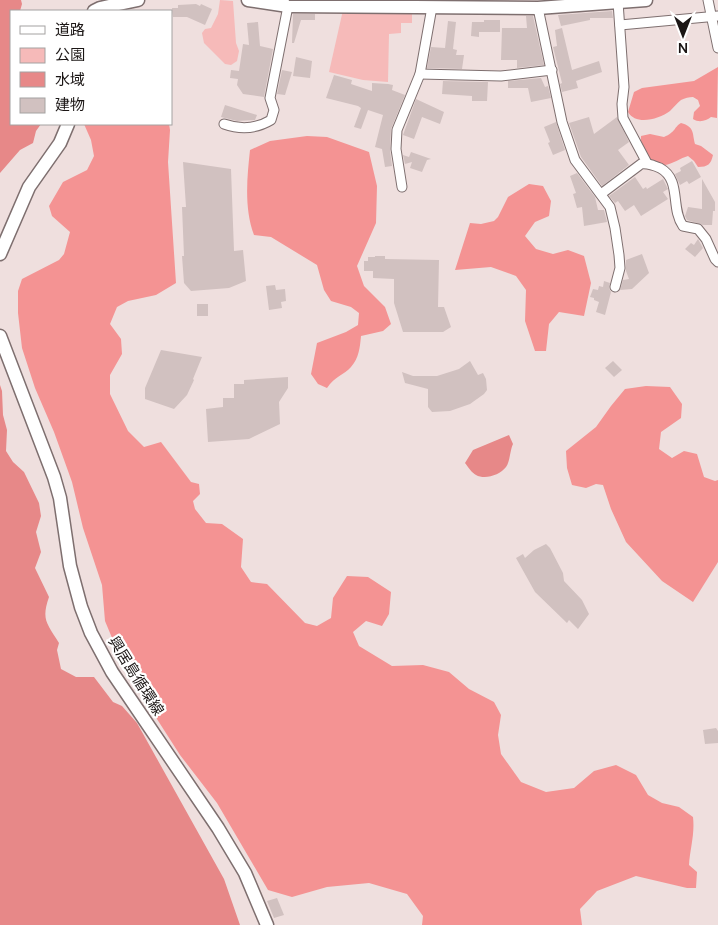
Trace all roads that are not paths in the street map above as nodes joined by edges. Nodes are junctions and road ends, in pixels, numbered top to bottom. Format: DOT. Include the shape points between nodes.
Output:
graph roads {
  1 [pos="138,0"];
  2 [pos="248,0"];
  3 [pos="646,0"];
  4 [pos="708,0"];
  5 [pos="618,2"];
  6 [pos="288,6"];
  7 [pos="432,7"];
  8 [pos="538,8"];
  9 [pos="96,10"];
  10 [pos="715,17"];
  11 [pos="620,25"];
  12 [pos="718,48"];
  13 [pos="552,70"];
  14 [pos="420,74"];
  15 [pos="224,124"];
  16 [pos="68,125"];
  17 [pos="647,163"];
  18 [pos="402,187"];
  19 [pos="600,194"];
  20 [pos="0,254"];
  21 [pos="718,262"];
  22 [pos="615,287"];
  23 [pos="0,336"];
  24 [pos="267,925"];
  1 -- 9 [label="main road"];
  2 -- 6 [label="main road"];
  3 -- 5 [label="main road"];
  4 -- 10 [label="street"];
  5 -- 8 [label="main road"];
  5 -- 11 [label="street"];
  6 -- 7 [label="main road"];
  6 -- 15 [label="street" via="270,98 274,110 271,120 262,126 248,128"];
  7 -- 8 [label="main road"];
  7 -- 14 [label="street"];
  8 -- 13 [label="street"];
  10 -- 11 [label="street"];
  10 -- 12 [label="street"];
  11 -- 17 [label="street" via="623,118"];
  13 -- 14 [label="street" via="501,76"];
  13 -- 19 [label="street" via="562,122 575,160"];
  14 -- 18 [label="street" via="397,130 396,149"];
  16 -- 20 [label="main road" via="60,143 29,187"];
  17 -- 19 [label="street" via="640,164"];
  17 -- 21 [label="street" via="666,172 674,190 679,221 683,226 698,228"];
  19 -- 22 [label="street" via="610,207 615,228 620,268"];
  23 -- 24 [label="main road, 興居島循環線" via="54,477 70,566 91,633 112,672 218,828 245,873"];
}
